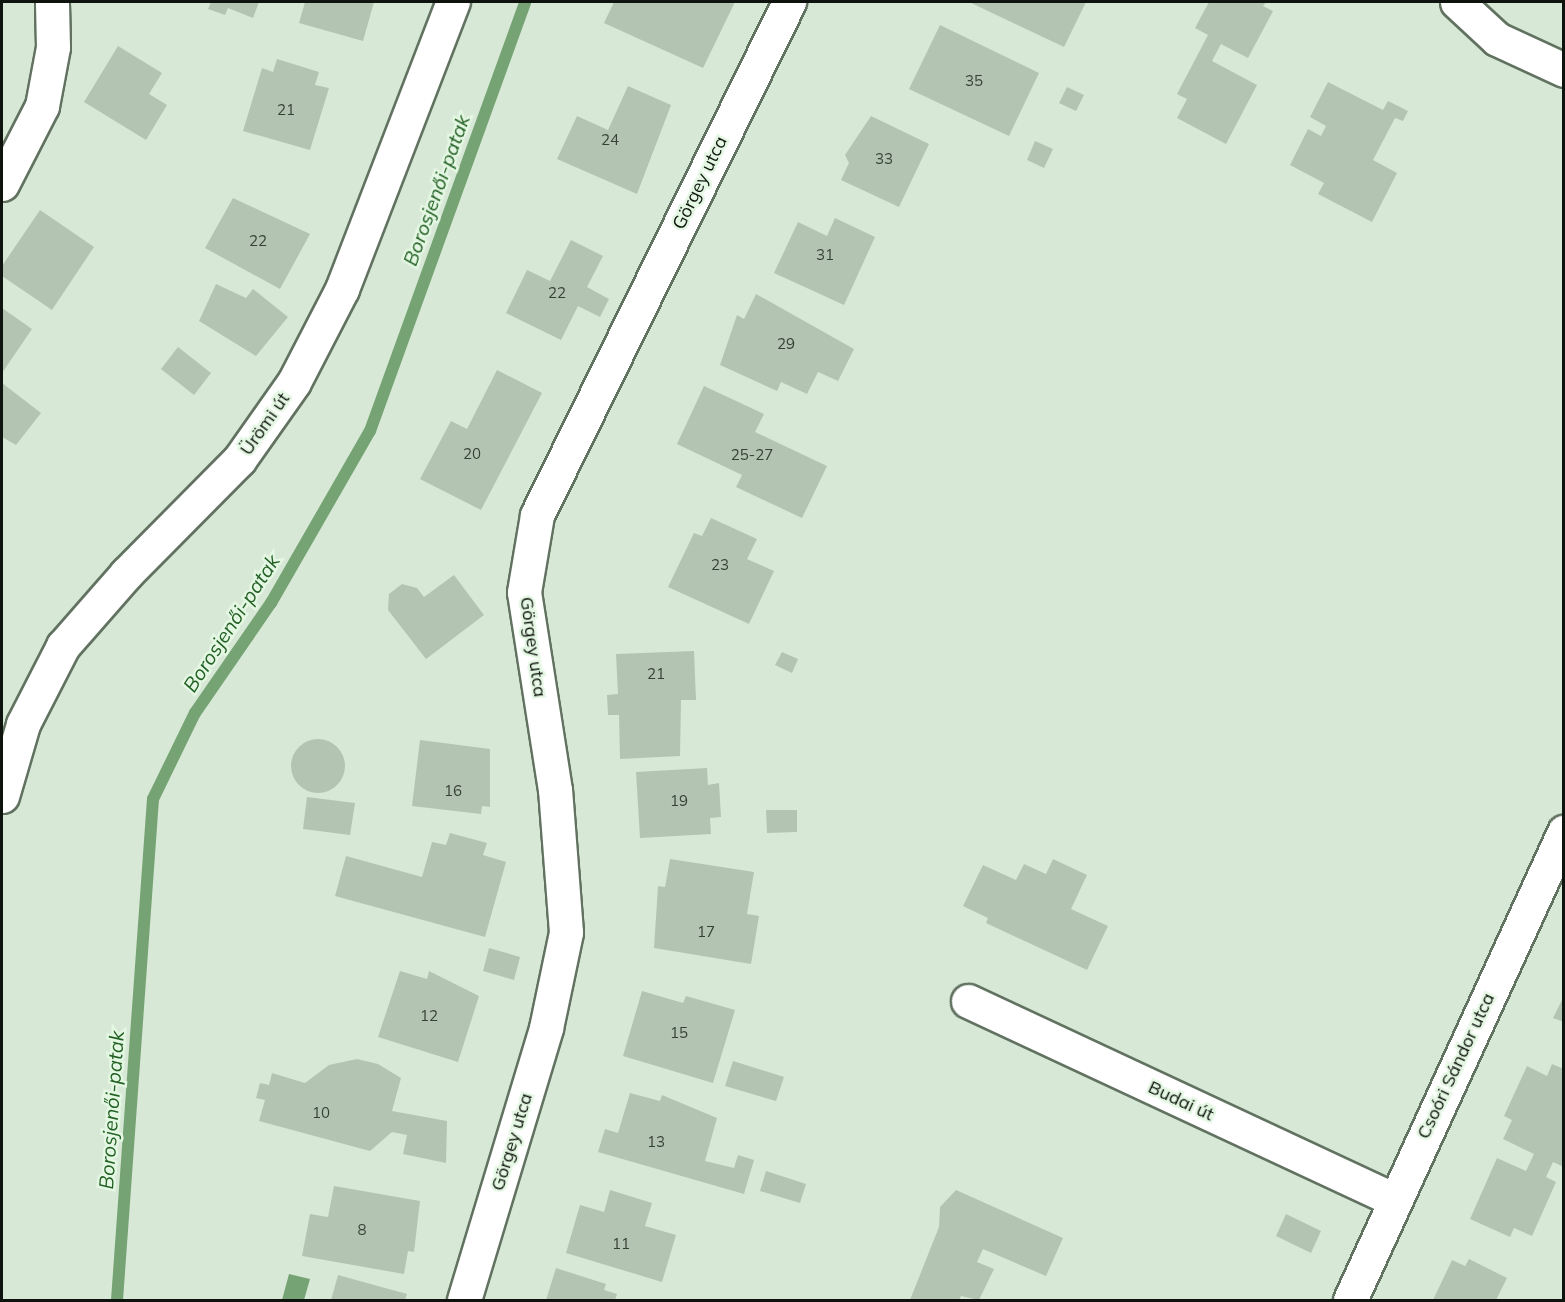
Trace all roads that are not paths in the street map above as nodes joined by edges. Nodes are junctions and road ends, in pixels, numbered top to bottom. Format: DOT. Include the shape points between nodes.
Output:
graph roads {
  1 [pos="52,2"];
  2 [pos="453,2"];
  3 [pos="789,2"];
  4 [pos="1458,2"];
  5 [pos="1563,70"];
  6 [pos="2,184"];
  7 [pos="2,796"];
  8 [pos="1563,832"];
  9 [pos="969,1001"];
  10 [pos="1395,1200"];
  11 [pos="464,1300"];
  12 [pos="1350,1300"];
  1 -- 6 [label="street" via="53,47 42,105"];
  2 -- 7 [label="street, Ürömi út" via="342,289 294,382 238,460 126,574 63,646 23,724"];
  3 -- 11 [label="street, Görgey utca" via="537,515 524,592 555,790 566,932 546,1028"];
  4 -- 5 [label="street" via="1497,39"];
  8 -- 10 [label="street, Csoóri Sándor utca"];
  9 -- 10 [label="street, Budai út"];
  10 -- 12 [label="street, Csoóri Sándor utca"];
}
